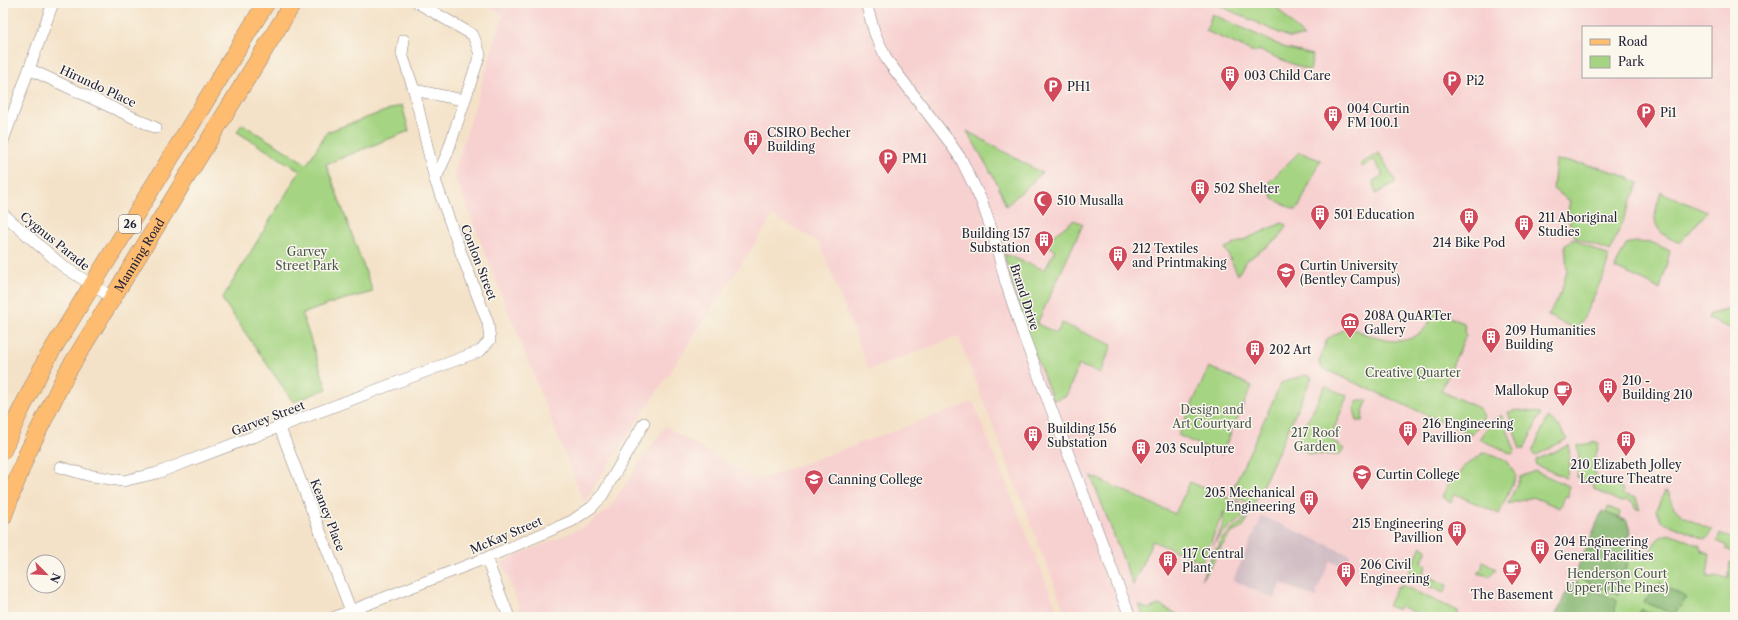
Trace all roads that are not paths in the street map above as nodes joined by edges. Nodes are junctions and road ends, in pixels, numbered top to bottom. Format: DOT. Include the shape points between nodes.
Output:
graph roads {
  1 [pos="53,3"];
  2 [pos="266,3"];
  3 [pos="293,3"];
  4 [pos="418,3"];
  5 [pos="866,3"];
  6 [pos="404,40"];
  7 [pos="30,69"];
  8 [pos="414,90"];
  9 [pos="463,100"];
  10 [pos="156,128"];
  11 [pos="3,141"];
  12 [pos="436,180"];
  13 [pos="3,214"];
  14 [pos="92,286"];
  15 [pos="113,298"];
  16 [pos="480,351"];
  17 [pos="644,424"];
  18 [pos="280,428"];
  19 [pos="3,450"];
  20 [pos="60,468"];
  21 [pos="3,517"];
  22 [pos="486,558"];
  23 [pos="351,611"];
  24 [pos="335,617"];
  25 [pos="509,617"];
  26 [pos="1130,617"];
  1 -- 7 [label="street"];
  2 -- 14 [label="main road, Manning Road / 26"];
  3 -- 15 [label="main road, Manning Road / 26"];
  4 -- 9 [label="street" via="473,35 480,54"];
  5 -- 26 [label="street, Brand Drive" via="875,34 887,60 961,159 982,202 1024,337"];
  6 -- 8 [label="street, Conlon Street" via="402,54"];
  7 -- 10 [label="street, Hirundo Place"];
  7 -- 11 [label="street"];
  8 -- 9 [label="street"];
  8 -- 12 [label="street, Conlon Street"];
  9 -- 12 [label="street" via="447,154"];
  12 -- 16 [label="street, Conlon Street" via="488,323 490,340"];
  13 -- 14 [label="street, Cygnus Parade" via="55,260"];
  14 -- 15 [label="street, Cygnus Parade"];
  14 -- 19 [label="main road, Manning Road / 26" via="46,360"];
  15 -- 21 [label="main road, Manning Road / 26" via="52,400 26,456"];
  16 -- 18 [label="street, Garvey Street"];
  17 -- 22 [label="street, McKay Street" via="608,486 592,507 572,521"];
  18 -- 20 [label="street, Garvey Street" via="157,474 123,481"];
  18 -- 23 [label="street, Keaney Place"];
  22 -- 23 [label="street, McKay Street"];
  22 -- 25 [label="street"];
  23 -- 24 [label="street, McKay Street"];
}
